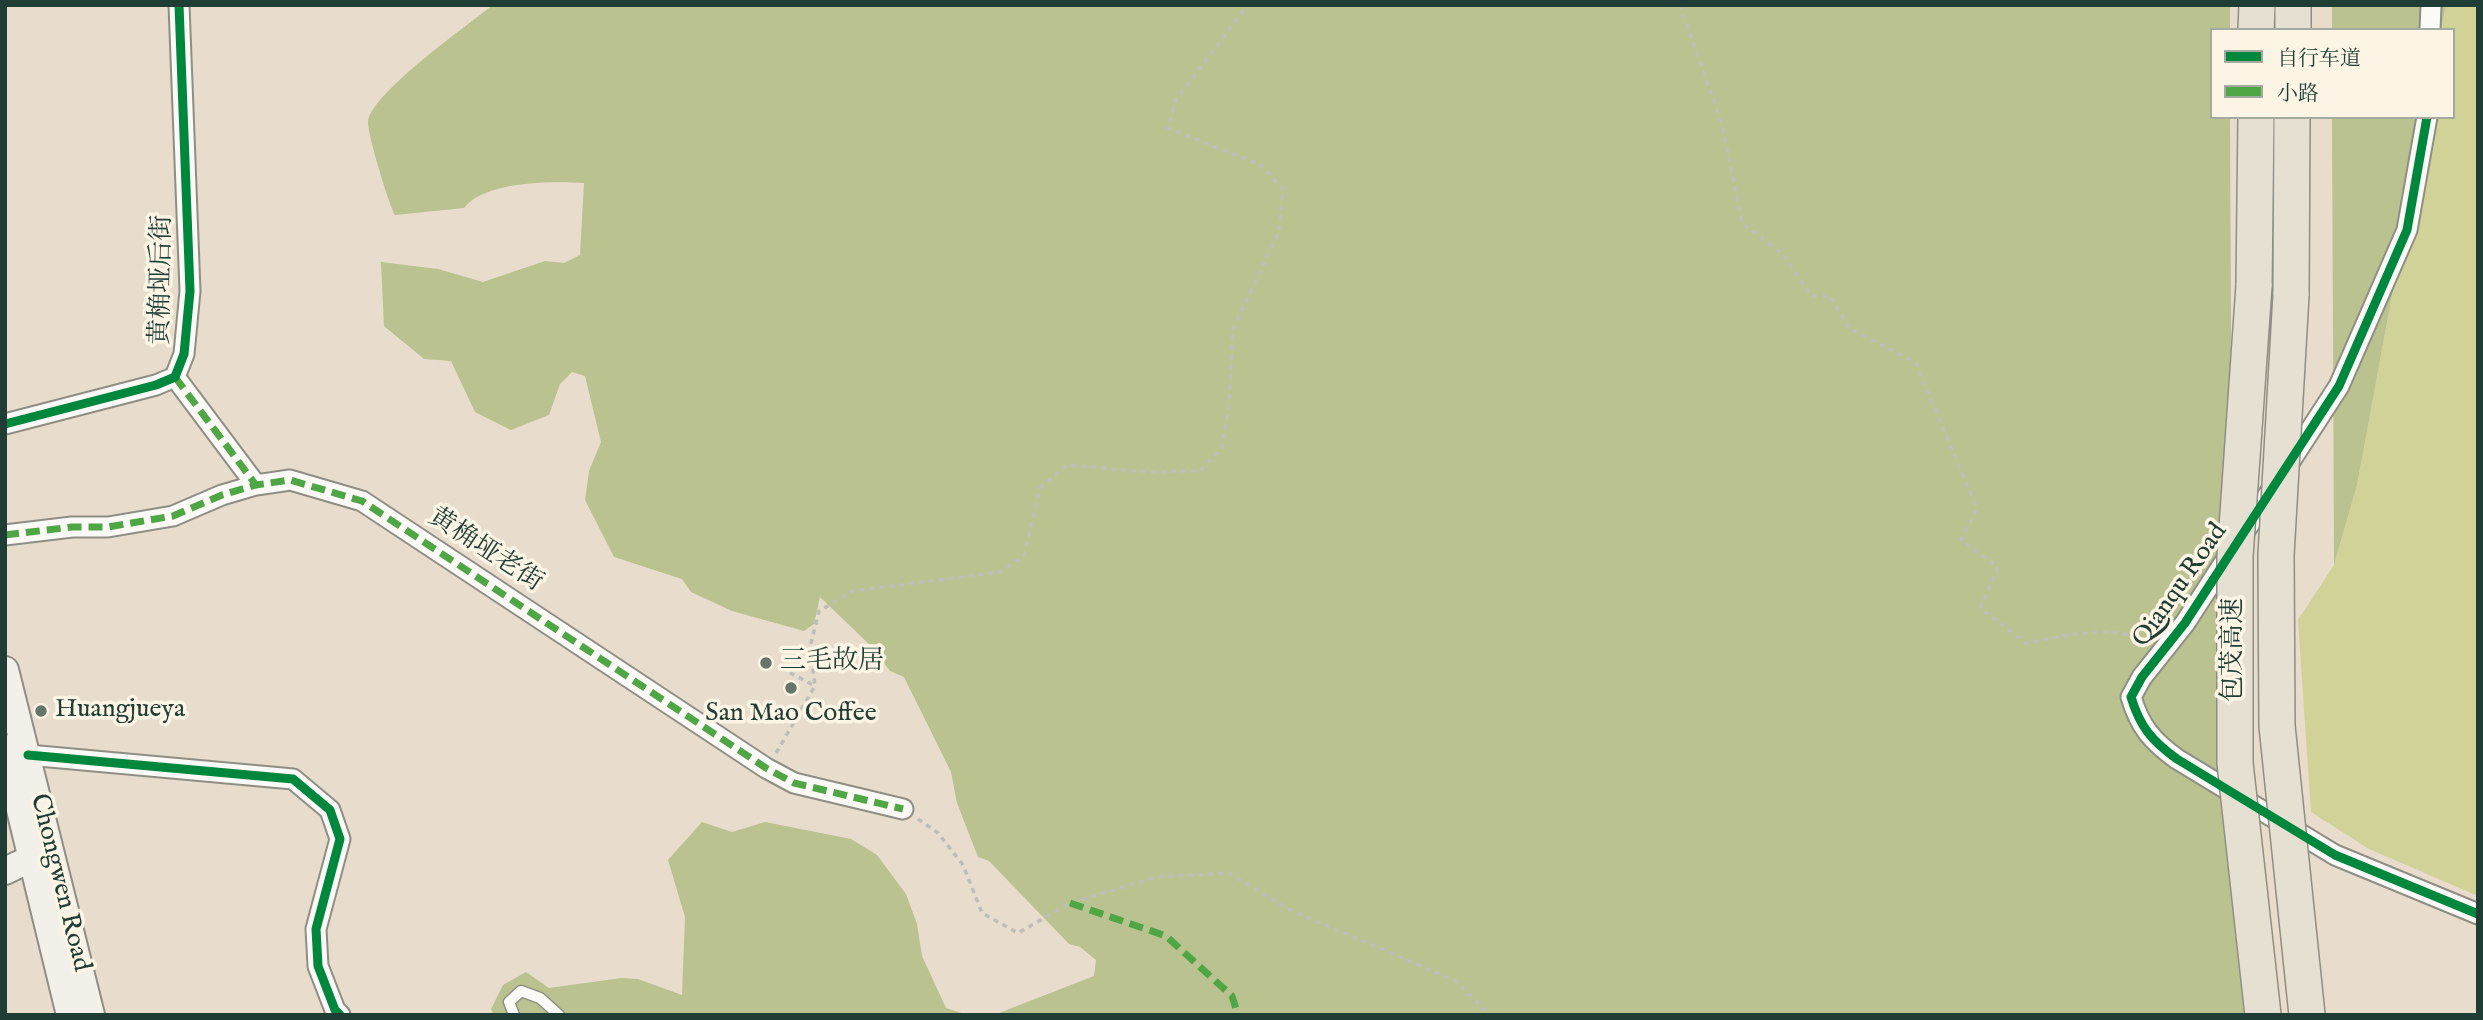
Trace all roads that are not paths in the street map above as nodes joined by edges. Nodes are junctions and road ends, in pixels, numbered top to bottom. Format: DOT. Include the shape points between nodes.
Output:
graph roads {
  1 [pos="179,5"];
  2 [pos="2257,5"];
  3 [pos="2293,5"];
  4 [pos="2431,5"];
  5 [pos="2256,28"];
  6 [pos="2293,28"];
  7 [pos="2430,28"];
  8 [pos="2256,119"];
  9 [pos="2292,119"];
  10 [pos="2427,119"];
  11 [pos="175,377"];
  12 [pos="5,424"];
  13 [pos="256,485"];
  14 [pos="5,535"];
  15 [pos="5,670"];
  16 [pos="17,752"];
  17 [pos="903,810"];
  18 [pos="42,853"];
  19 [pos="5,871"];
  20 [pos="2478,914"];
  21 [pos="70,1015"];
  22 [pos="91,1015"];
  23 [pos="340,1015"];
  24 [pos="514,1015"];
  25 [pos="559,1015"];
  26 [pos="2263,1015"];
  27 [pos="2307,1015"];
  1 -- 11 [label="street, 黄桷垭后街" via="190,291 184,354"];
  2 -- 5 [label="highway"];
  3 -- 6 [label="highway"];
  4 -- 7 [label="street"];
  8 -- 26 [label="highway, 包茂高速, bridge" via="2254,286 2235,556 2235,763"];
  9 -- 27 [label="highway, 包茂高速, bridge" via="2291,295 2276,555 2277,726"];
  10 -- 20 [label="street, Qianqu Road" via="2407,230 2339,386 2185,623 2131,697 2138,722 2153,742 2176,759 2336,855"];
  11 -- 12 [label="street, 黄桷垭后街"];
  11 -- 13 [label="street"];
  13 -- 14 [label="street, 黄桷垭老街" via="173,516 108,527"];
  13 -- 17 [label="street, 黄桷垭老街" via="290,480 362,501 766,768 794,783"];
  15 -- 16 [label="main road, Chongwen Road"];
  16 -- 18 [label="main road, Chongwen Road"];
  16 -- 23 [label="street" via="293,779 303,787 330,810 340,839 316,929 318,966"];
  18 -- 19 [label="main road"];
  18 -- 21 [label="main road, Chongwen Road"];
  18 -- 22 [label="main road, Chongwen Road"];
  24 -- 25 [label="lane" via="509,1002 521,990 540,998"];
}
